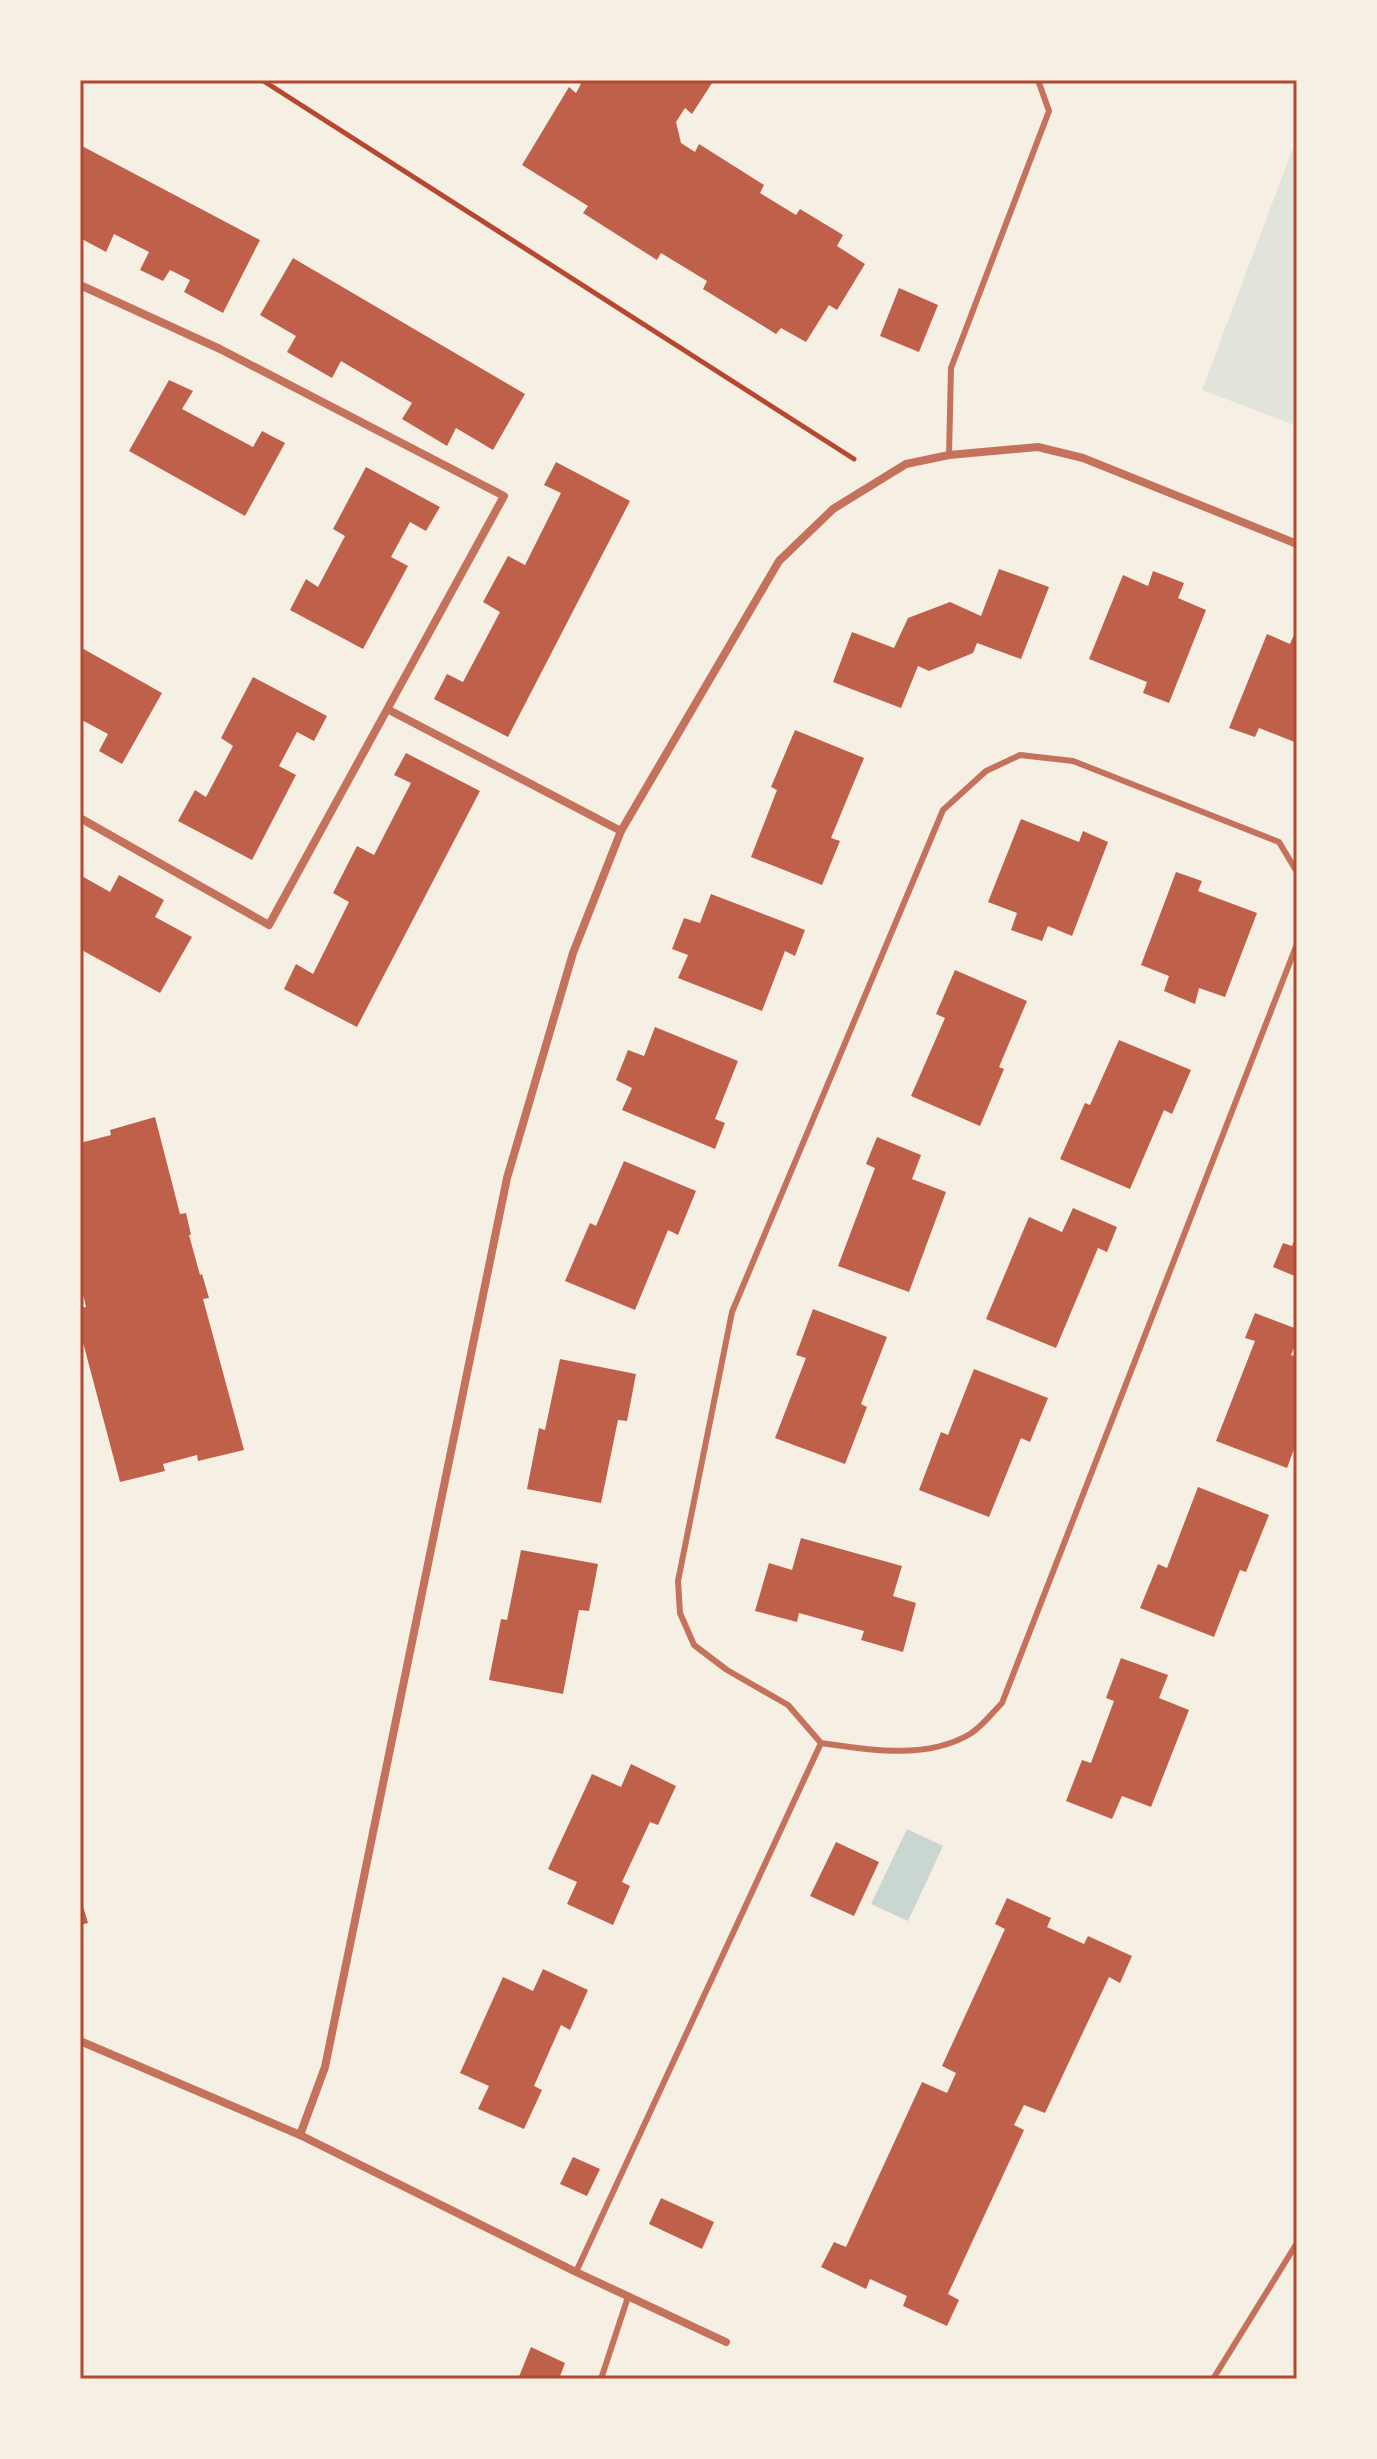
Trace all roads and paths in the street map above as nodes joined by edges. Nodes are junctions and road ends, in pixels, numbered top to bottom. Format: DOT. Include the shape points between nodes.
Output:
graph roads {
  1 [pos="262,80"];
  2 [pos="1038,80"];
  3 [pos="80,285"];
  4 [pos="949,455"];
  5 [pos="882,477"];
  6 [pos="1297,544"];
  7 [pos="389,710"];
  8 [pos="80,818"];
  9 [pos="621,831"];
  10 [pos="1297,872"];
  11 [pos="1297,944"];
  12 [pos="821,1743"];
  13 [pos="80,2041"];
  14 [pos="300,2135"];
  15 [pos="1297,2243"];
  16 [pos="576,2272"];
  17 [pos="628,2297"];
  18 [pos="726,2342"];
  19 [pos="601,2379"];
  20 [pos="1213,2379"];
  1 -- 5 [label="path"];
  2 -- 4 [label="lane" via="1049,111 951,368"];
  3 -- 7 [label="street" via="220,349 504,496"];
  4 -- 5 [label="street" via="906,464"];
  4 -- 6 [label="street" via="1038,447 1083,458"];
  5 -- 9 [label="street" via="833,509 779,561"];
  7 -- 8 [label="street" via="269,925"];
  7 -- 9 [label="street"];
  9 -- 14 [label="street" via="573,953 507,1178 325,2067"];
  10 -- 12 [label="lane" via="1279,842 1073,761 1020,755 986,771 943,810 732,1312 678,1581 680,1613 694,1645 788,1705"];
  11 -- 12 [label="lane" via="1002,1703 973,1733 947,1745 888,1752"];
  12 -- 16 [label="lane"];
  13 -- 14 [label="street"];
  14 -- 16 [label="street"];
  15 -- 20 [label="lane"];
  16 -- 17 [label="street"];
  17 -- 18 [label="street"];
  17 -- 19 [label="lane"];
}
